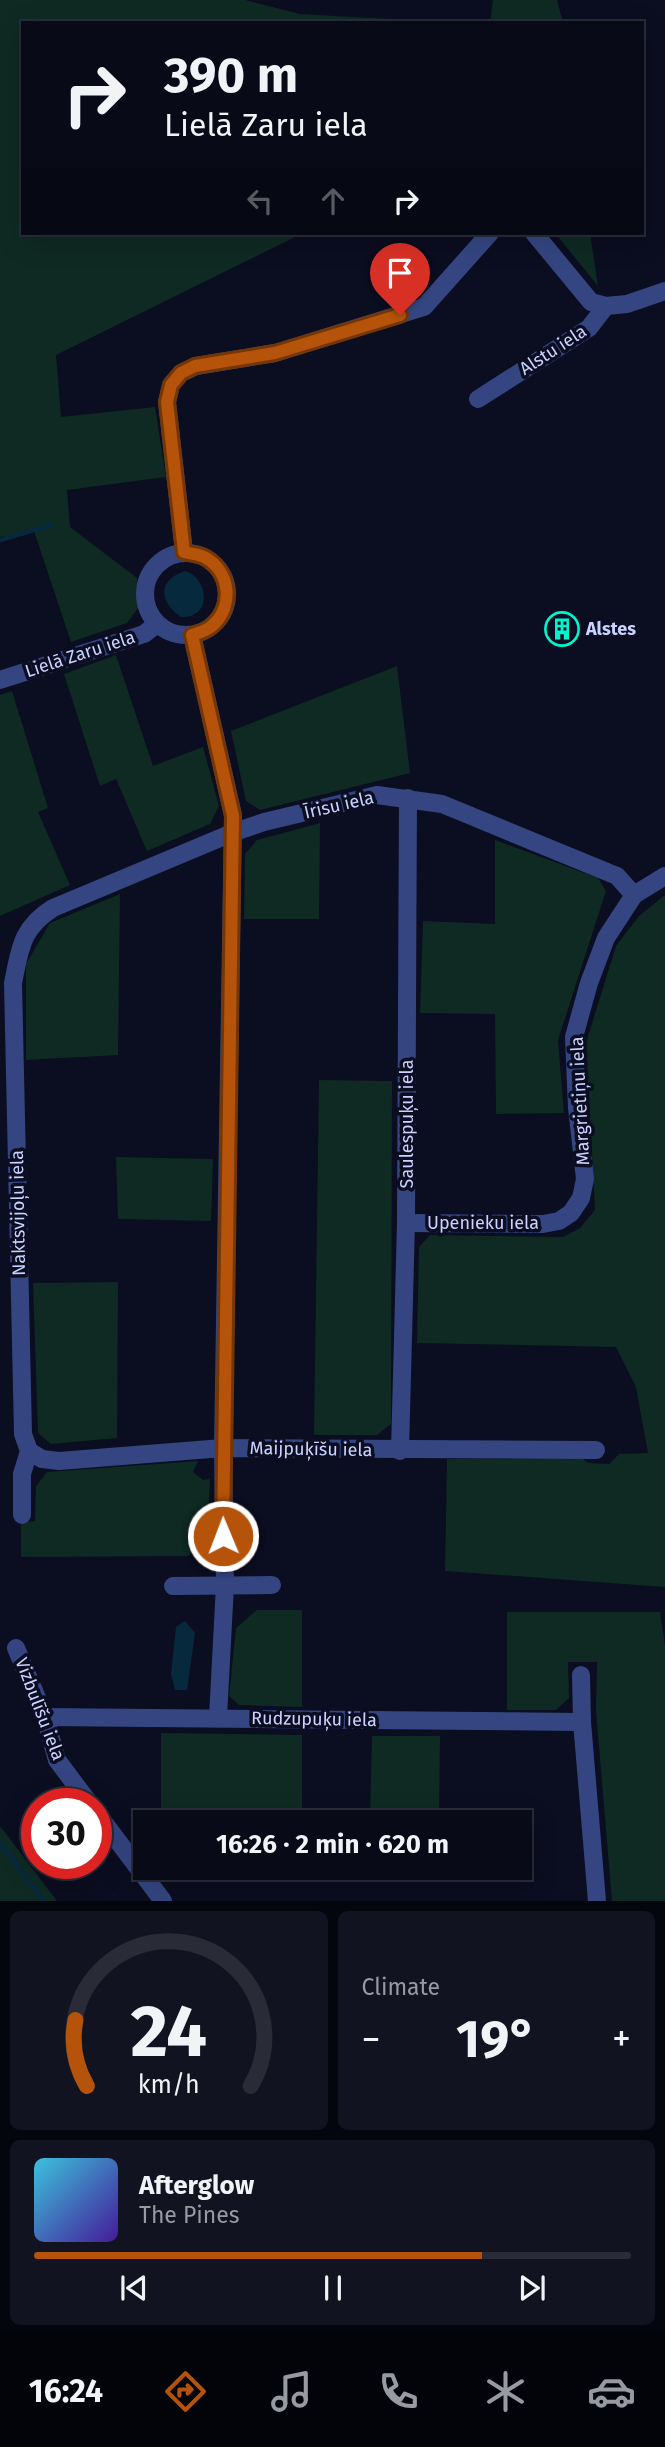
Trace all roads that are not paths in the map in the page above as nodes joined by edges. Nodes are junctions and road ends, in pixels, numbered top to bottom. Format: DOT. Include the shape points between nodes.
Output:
graph roads {
  1 [pos="488,235"];
  2 [pos="536,235"];
  3 [pos="665,291"];
  4 [pos="606,306"];
  5 [pos="478,399"];
  6 [pos="184,552"];
  7 [pos="157,625"];
  8 [pos="192,635"];
  9 [pos="0,680"];
  10 [pos="408,798"];
  11 [pos="232,833"];
  12 [pos="665,876"];
  13 [pos="634,895"];
  14 [pos="40,916"];
  15 [pos="559,1221"];
  16 [pos="407,1223"];
  17 [pos="223,1448"];
  18 [pos="29,1451"];
  19 [pos="400,1451"];
  20 [pos="596,1451"];
  21 [pos="22,1515"];
  22 [pos="225,1585"];
  23 [pos="272,1585"];
  24 [pos="173,1586"];
  25 [pos="16,1647"];
  26 [pos="581,1675"];
  27 [pos="45,1717"];
  28 [pos="218,1717"];
  29 [pos="582,1722"];
  30 [pos="78,1788"];
  31 [pos="112,1833"];
  32 [pos="163,1901"];
  33 [pos="597,1901"];
  1 -- 6 [label="street" via="424,307 275,353 195,366 181,373 171,385 167,402"];
  2 -- 4 [label="street" via="590,302"];
  3 -- 4 [label="street"];
  4 -- 5 [label="street, Alstu iela" via="589,328"];
  6 -- 7 [label="street, Lielā Zaru iela" via="165,558 151,571 144,589 146,608"];
  6 -- 8 [label="street" via="204,556 220,570 228,590 224,610 212,627"];
  7 -- 8 [label="street, Lielā Zaru iela" via="174,634"];
  7 -- 9 [label="street, Lielā Zaru iela" via="144,634"];
  8 -- 11 [label="street" via="233,816"];
  10 -- 11 [label="street, Īrisu iela" via="377,795"];
  10 -- 13 [label="street, Īrisu iela" via="442,804 617,876"];
  10 -- 16 [label="street, Saulespuķu iela"];
  11 -- 14 [label="street, Īrisu iela"];
  11 -- 17 [label="street"];
  12 -- 13 [label="street, Margrietiņu iela"];
  13 -- 15 [label="street, Margrietiņu iela" via="606,938 574,1037 585,1179 581,1198"];
  14 -- 18 [label="street, Naktsvijoļu iela" via="23,937 13,983 23,1434"];
  15 -- 16 [label="street, Upenieku iela"];
  16 -- 19 [label="street, Saulespuķu iela"];
  17 -- 18 [label="street, Maijpuķīšu iela" via="59,1461"];
  17 -- 19 [label="street, Maijpuķīšu iela"];
  17 -- 22 [label="street"];
  18 -- 21 [label="street, Naktsvijoļu iela" via="22,1474"];
  19 -- 20 [label="street, Maijpuķīšu iela"];
  22 -- 23 [label="street"];
  22 -- 24 [label="street"];
  22 -- 28 [label="street"];
  25 -- 27 [label="street, Vizbulīšu iela"];
  26 -- 29 [label="street"];
  27 -- 28 [label="street, Rudzupuķu iela"];
  27 -- 30 [label="street, Vizbulīšu iela" via="57,1760"];
  28 -- 29 [label="street, Rudzupuķu iela"];
  29 -- 33 [label="street"];
  31 -- 32 [label="street"];
}
